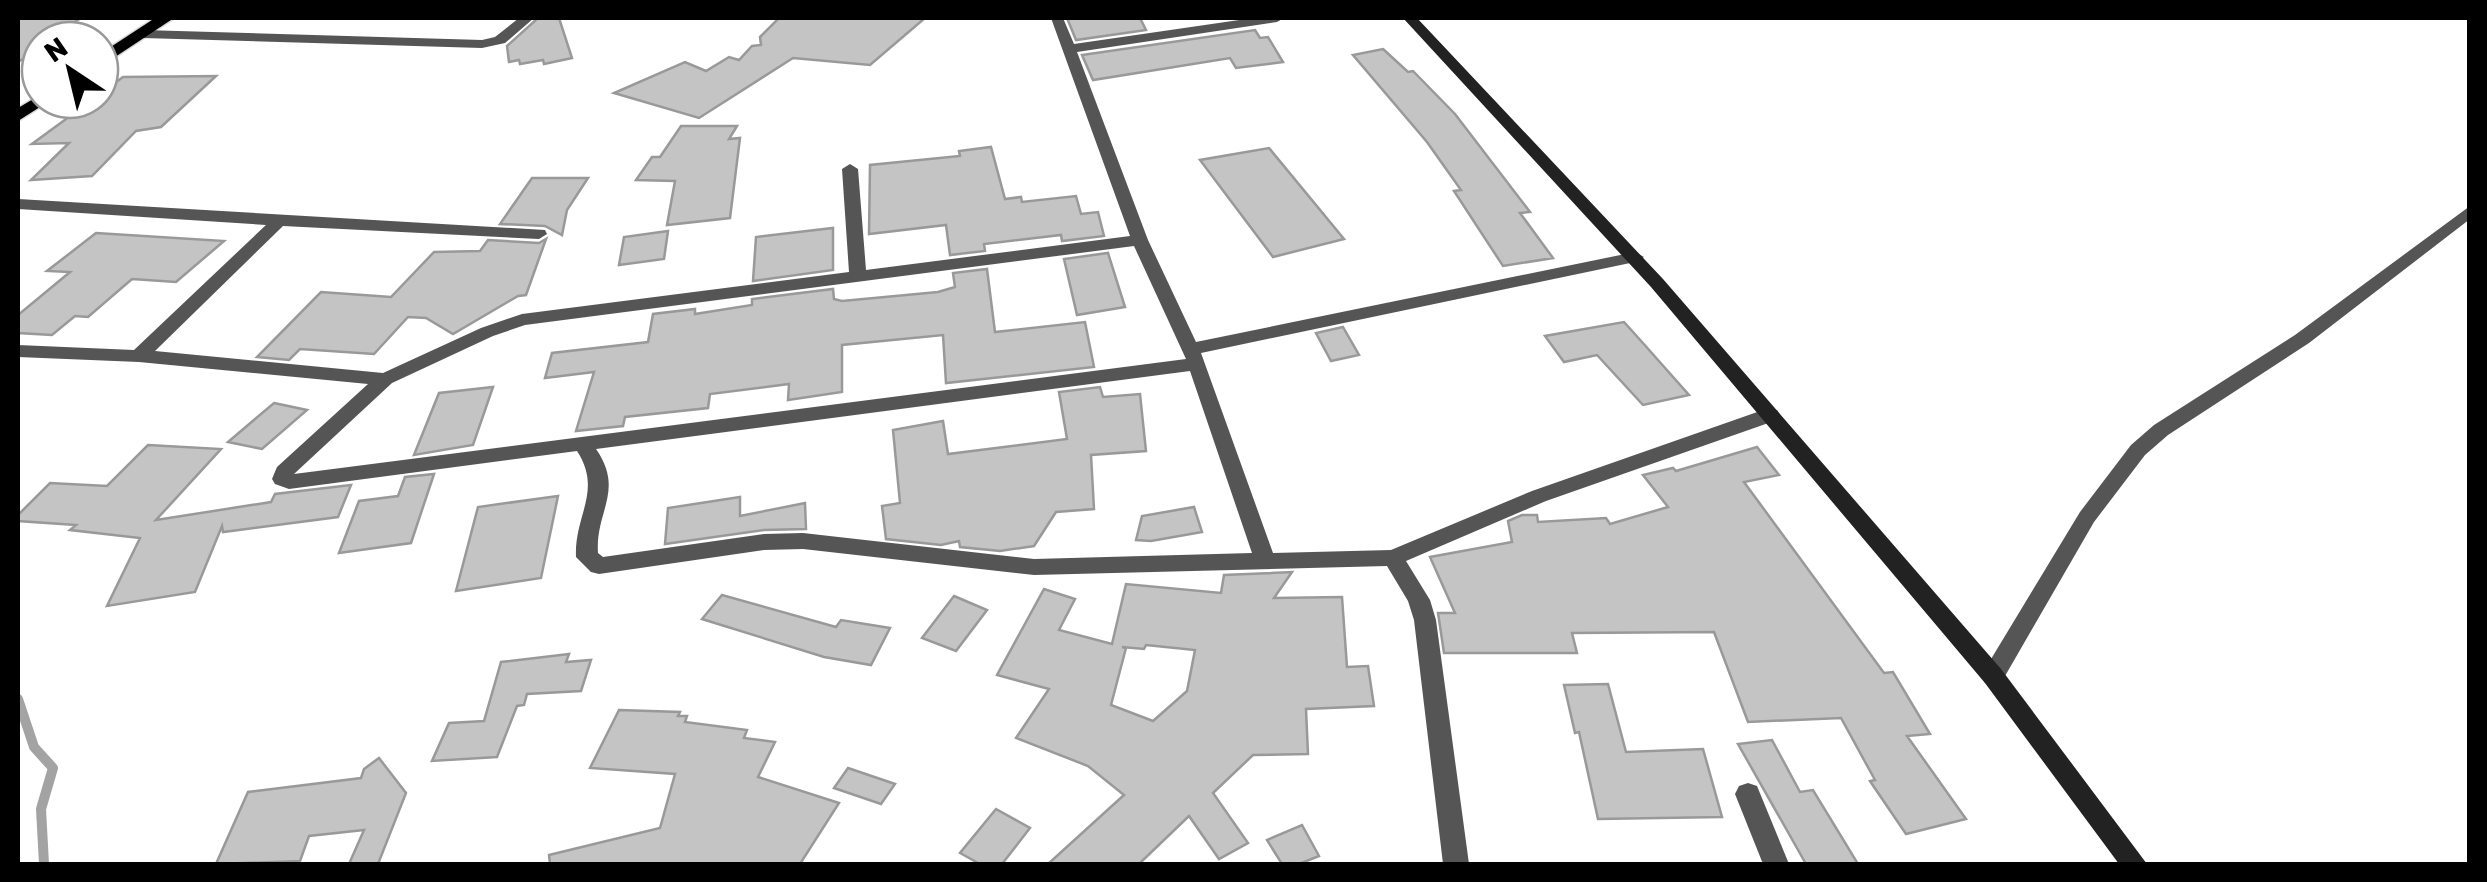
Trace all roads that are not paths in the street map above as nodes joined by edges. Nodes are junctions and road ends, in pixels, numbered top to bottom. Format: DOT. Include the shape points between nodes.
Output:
graph roads {
  1 [pos="166,18"];
  2 [pos="527,18"];
  3 [pos="1056,18"];
  4 [pos="1278,18"];
  5 [pos="1410,18"];
  6 [pos="142,34"];
  7 [pos="120,49"];
  8 [pos="1070,50"];
  9 [pos="850,169"];
  10 [pos="18,204"];
  11 [pos="2470,211"];
  12 [pos="279,222"];
  13 [pos="539,234"];
  14 [pos="1140,240"];
  15 [pos="1635,258"];
  16 [pos="858,276"];
  17 [pos="18,351"];
  18 [pos="138,356"];
  19 [pos="1194,356"];
  20 [pos="385,379"];
  21 [pos="1770,415"];
  22 [pos="582,444"];
  23 [pos="1393,558"];
  24 [pos="1265,560"];
  25 [pos="1992,676"];
  26 [pos="1748,794"];
  27 [pos="1456,864"];
  28 [pos="1776,864"];
  29 [pos="2134,864"];
  1 -- 6 [label="main road"];
  2 -- 6 [label="street" via="500,40 482,44"];
  3 -- 8 [label="street"];
  4 -- 8 [label="street"];
  5 -- 15 [label="main road"];
  6 -- 7 [label="main road"];
  8 -- 14 [label="street"];
  9 -- 16 [label="street"];
  10 -- 12 [label="street"];
  11 -- 25 [label="street" via="2138,450 2076,532"];
  12 -- 13 [label="street"];
  12 -- 18 [label="street"];
  14 -- 16 [label="street"];
  14 -- 19 [label="street"];
  15 -- 19 [label="street"];
  15 -- 21 [label="main road"];
  16 -- 20 [label="street" via="522,320"];
  17 -- 18 [label="street"];
  18 -- 20 [label="street"];
  19 -- 22 [label="street"];
  19 -- 24 [label="street"];
  20 -- 22 [label="street" via="282,478"];
  21 -- 23 [label="street" via="1539,496"];
  21 -- 25 [label="main road"];
  22 -- 24 [label="street" via="600,468 584,543 587,557 600,566 803,541 1034,567"];
  23 -- 24 [label="street"];
  23 -- 27 [label="street" via="1426,620"];
  25 -- 29 [label="main road"];
  26 -- 28 [label="street"];
}
